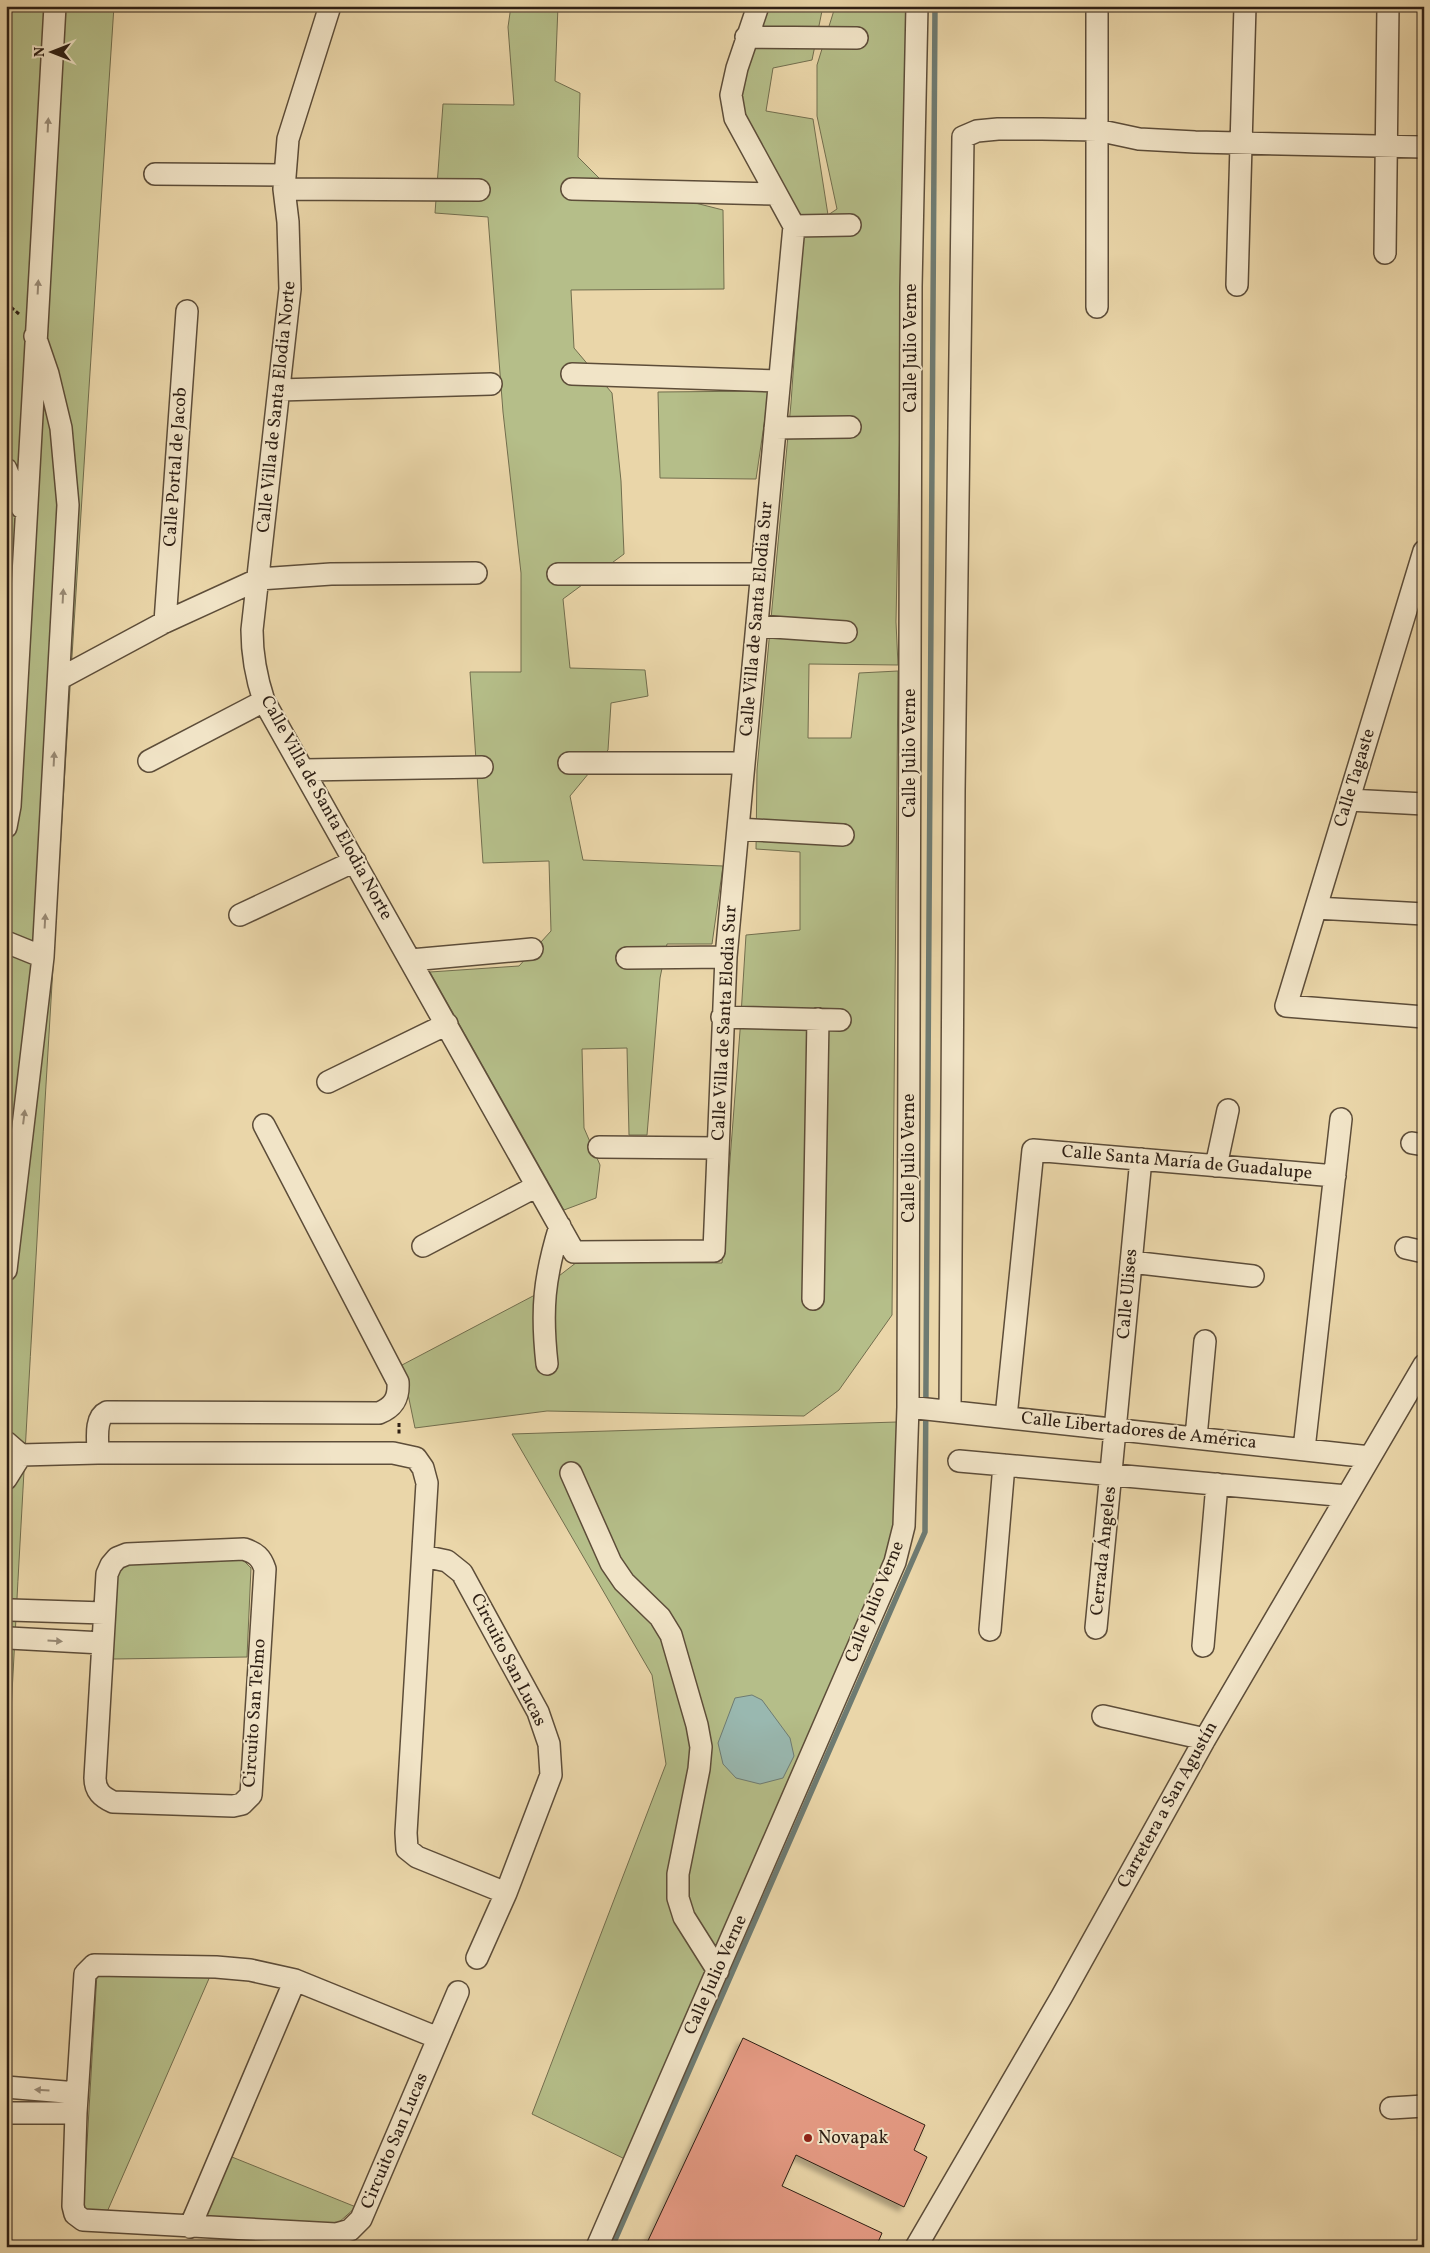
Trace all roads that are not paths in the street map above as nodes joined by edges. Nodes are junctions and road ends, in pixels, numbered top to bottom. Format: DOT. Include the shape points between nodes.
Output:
graph roads {
  1 [pos="55,6"];
  2 [pos="330,6"];
  3 [pos="758,6"];
  4 [pos="917,6"];
  5 [pos="1097,6"];
  6 [pos="1246,6"];
  7 [pos="1388,6"];
  8 [pos="746,37"];
  9 [pos="857,38"];
  10 [pos="1097,130"];
  11 [pos="1241,144"];
  12 [pos="1386,147"];
  13 [pos="1424,147"];
  14 [pos="155,174"];
  15 [pos="284,182"];
  16 [pos="572,189"];
  17 [pos="479,190"];
  18 [pos="776,194"];
  19 [pos="850,225"];
  20 [pos="794,226"];
  21 [pos="1385,253"];
  22 [pos="1237,285"];
  23 [pos="1097,306"];
  24 [pos="188,311"];
  25 [pos="35,336"];
  26 [pos="572,374"];
  27 [pos="780,381"];
  28 [pos="492,384"];
  29 [pos="279,390"];
  30 [pos="850,427"];
  31 [pos="775,428"];
  32 [pos="6,469"];
  33 [pos="26,517"];
  34 [pos="1424,551"];
  35 [pos="476,573"];
  36 [pos="558,574"];
  37 [pos="761,574"];
  38 [pos="259,579"];
  39 [pos="1418,586"];
  40 [pos="166,622"];
  41 [pos="757,626"];
  42 [pos="846,632"];
  43 [pos="59,679"];
  44 [pos="264,701"];
  45 [pos="149,761"];
  46 [pos="569,763"];
  47 [pos="744,763"];
  48 [pos="482,767"];
  49 [pos="304,770"];
  50 [pos="1348,800"];
  51 [pos="1424,804"];
  52 [pos="6,828"];
  53 [pos="738,829"];
  54 [pos="843,834"];
  55 [pos="355,861"];
  56 [pos="1316,908"];
  57 [pos="1424,914"];
  58 [pos="240,915"];
  59 [pos="6,942"];
  60 [pos="532,949"];
  61 [pos="43,957"];
  62 [pos="726,957"];
  63 [pos="627,958"];
  64 [pos="411,960"];
  65 [pos="722,1017"];
  66 [pos="1424,1017"];
  67 [pos="818,1019"];
  68 [pos="840,1020"];
  69 [pos="447,1024"];
  70 [pos="328,1082"];
  71 [pos="1228,1110"];
  72 [pos="1341,1119"];
  73 [pos="264,1125"];
  74 [pos="599,1147"];
  75 [pos="718,1148"];
  76 [pos="1141,1159"];
  77 [pos="1216,1166"];
  78 [pos="1335,1176"];
  79 [pos="537,1186"];
  80 [pos="560,1226"];
  81 [pos="424,1246"];
  82 [pos="714,1252"];
  83 [pos="1131,1262"];
  84 [pos="6,1270"];
  85 [pos="1253,1276"];
  86 [pos="813,1299"];
  87 [pos="1205,1341"];
  88 [pos="548,1364"];
  89 [pos="1424,1365"];
  90 [pos="928,1409"];
  91 [pos="1006,1417"];
  92 [pos="1116,1429"];
  93 [pos="1196,1437"];
  94 [pos="14,1448"];
  95 [pos="1304,1449"];
  96 [pos="98,1453"];
  97 [pos="1370,1457"];
  98 [pos="960,1461"];
  99 [pos="1004,1465"];
  100 [pos="571,1473"];
  101 [pos="1111,1474"];
  102 [pos="6,1478"];
  103 [pos="1217,1484"];
  104 [pos="1347,1496"];
  105 [pos="424,1556"];
  106 [pos="9,1603"];
  107 [pos="104,1614"];
  108 [pos="1096,1628"];
  109 [pos="990,1630"];
  110 [pos="8,1641"];
  111 [pos="102,1643"];
  112 [pos="1202,1646"];
  113 [pos="1103,1716"];
  114 [pos="1205,1739"];
  115 [pos="506,1893"];
  116 [pos="477,1958"];
  117 [pos="718,1971"];
  118 [pos="295,1980"];
  119 [pos="458,1992"];
  120 [pos="438,2038"];
  121 [pos="6,2087"];
  122 [pos="76,2103"];
  123 [pos="1424,2106"];
  124 [pos="1391,2108"];
  125 [pos="6,2113"];
  126 [pos="190,2227"];
  127 [pos="597,2247"];
  128 [pos="916,2247"];
  25 -- 1 [label="street, one-way"];
  2 -- 15 [label="street, Calle Villa de Santa Elodia Norte" via="288,139"];
  3 -- 8 [label="street"];
  4 -- 90 [label="street, Calle Julio Verne" via="911,287"];
  5 -- 10 [label="street"];
  6 -- 11 [label="street"];
  7 -- 12 [label="street"];
  8 -- 9 [label="street"];
  8 -- 18 [label="street" via="731,95 735,118"];
  10 -- 11 [label="street" via="1139,139"];
  10 -- 23 [label="street"];
  10 -- 90 [label="street" via="998,129 977,131 963,137 954,791"];
  11 -- 12 [label="street"];
  11 -- 22 [label="street"];
  12 -- 13 [label="street"];
  12 -- 21 [label="street"];
  14 -- 15 [label="street"];
  15 -- 17 [label="street"];
  15 -- 29 [label="street, Calle Villa de Santa Elodia Norte" via="290,289"];
  16 -- 18 [label="street"];
  18 -- 20 [label="street"];
  19 -- 20 [label="street"];
  20 -- 27 [label="street, Calle Villa de Santa Elodia Sur"];
  24 -- 40 [label="street, Calle Portal de Jacob"];
  25 -- 33 [label="street"];
  43 -- 25 [label="street, one-way" via="68,505 66,468 61,428"];
  26 -- 27 [label="street"];
  27 -- 31 [label="street, Calle Villa de Santa Elodia Sur"];
  28 -- 29 [label="street"];
  29 -- 38 [label="street, Calle Villa de Santa Elodia Norte"];
  30 -- 31 [label="street"];
  31 -- 37 [label="street, Calle Villa de Santa Elodia Sur"];
  32 -- 33 [label="street"];
  33 -- 52 [label="street" via="10,806"];
  34 -- 39 [label="street, Calle Tagaste"];
  35 -- 38 [label="street" via="376,573"];
  36 -- 37 [label="street"];
  37 -- 41 [label="street, Calle Villa de Santa Elodia Sur"];
  38 -- 40 [label="street"];
  38 -- 44 [label="street, Calle Villa de Santa Elodia Norte" via="252,652"];
  39 -- 50 [label="street, Calle Tagaste"];
  40 -- 43 [label="street"];
  41 -- 42 [label="street"];
  41 -- 47 [label="street, Calle Villa de Santa Elodia Sur"];
  61 -- 43 [label="street, one-way"];
  44 -- 45 [label="street"];
  44 -- 49 [label="street, Calle Villa de Santa Elodia Norte"];
  46 -- 47 [label="street"];
  47 -- 53 [label="street, Calle Villa de Santa Elodia Sur"];
  48 -- 49 [label="street"];
  49 -- 55 [label="street, Calle Villa de Santa Elodia Norte"];
  50 -- 51 [label="street"];
  50 -- 56 [label="street, Calle Tagaste"];
  53 -- 54 [label="street"];
  53 -- 62 [label="street, Calle Villa de Santa Elodia Sur"];
  55 -- 58 [label="street"];
  55 -- 64 [label="street, Calle Villa de Santa Elodia Norte"];
  56 -- 57 [label="street"];
  56 -- 66 [label="street, Calle Tagaste" via="1286,1006"];
  59 -- 61 [label="street"];
  60 -- 64 [label="street"];
  84 -- 61 [label="street, one-way"];
  62 -- 63 [label="street"];
  62 -- 65 [label="street, Calle Villa de Santa Elodia Sur"];
  64 -- 69 [label="street, Calle Villa de Santa Elodia Norte"];
  65 -- 67 [label="street"];
  65 -- 75 [label="street, Calle Villa de Santa Elodia Sur"];
  67 -- 68 [label="street"];
  67 -- 86 [label="street"];
  69 -- 70 [label="street"];
  69 -- 79 [label="street, Calle Villa de Santa Elodia Norte"];
  71 -- 77 [label="street"];
  72 -- 78 [label="street"];
  73 -- 96 [label="street" via="398,1382 393,1405 379,1413 107,1412 99,1420"];
  74 -- 75 [label="street"];
  75 -- 82 [label="street, Calle Villa de Santa Elodia Sur"];
  76 -- 77 [label="street, Calle Santa María de Guadalupe"];
  76 -- 83 [label="street, Calle Ulises"];
  76 -- 91 [label="street, Calle Santa María de Guadalupe" via="1033,1150"];
  77 -- 78 [label="street, Calle Santa María de Guadalupe"];
  78 -- 95 [label="street, Calle Santa María de Guadalupe"];
  79 -- 80 [label="street, Calle Villa de Santa Elodia Norte"];
  79 -- 81 [label="street"];
  80 -- 82 [label="street, Calle Villa de Santa Elodia Norte" via="574,1252"];
  80 -- 88 [label="street" via="544,1293"];
  83 -- 85 [label="street"];
  83 -- 92 [label="street, Calle Ulises"];
  87 -- 93 [label="street"];
  89 -- 97 [label="street, Carretera a San Agustín"];
  90 -- 91 [label="street, Calle Libertadores de América"];
  90 -- 117 [label="street, Calle Julio Verne" via="895,1562"];
  91 -- 92 [label="street, Calle Libertadores de América"];
  92 -- 93 [label="street, Calle Libertadores de América"];
  92 -- 101 [label="street, Calle Ulises"];
  93 -- 95 [label="street, Calle Libertadores de América"];
  94 -- 96 [label="street"];
  94 -- 102 [label="street"];
  95 -- 97 [label="street, Calle Libertadores de América"];
  96 -- 105 [label="street" via="393,1453 416,1458 424,1468 426,1483"];
  97 -- 104 [label="street, Carretera a San Agustín"];
  98 -- 99 [label="street"];
  99 -- 101 [label="street"];
  99 -- 109 [label="street"];
  100 -- 117 [label="street" via="611,1563 624,1582 660,1617 670,1634 698,1725 699,1769 678,1874 678,1898 684,1917"];
  101 -- 103 [label="street"];
  101 -- 108 [label="street, Cerrada Ángeles"];
  103 -- 104 [label="street"];
  103 -- 112 [label="street"];
  104 -- 114 [label="street, Carretera a San Agustín"];
  105 -- 115 [label="street, Circuito San Lucas" via="447,1561 462,1573 538,1712 549,1744 550,1775"];
  105 -- 115 [label="street" via="407,1849 417,1858"];
  106 -- 107 [label="street"];
  106 -- 110 [label="street" via="12,1629"];
  107 -- 111 [label="street, Circuito San Telmo"];
  107 -- 111 [label="street, Circuito San Telmo" via="107,1574 117,1558 127,1554 244,1549 262,1559 265,1569 250,1795 247,1800 233,1806 113,1802 104,1798 95,1778"];
  110 -- 111 [label="street, one-way"];
  113 -- 114 [label="street"];
  114 -- 128 [label="street, Carretera a San Agustín" via="1062,1996"];
  115 -- 116 [label="street, Circuito San Lucas"];
  117 -- 127 [label="street, Calle Julio Verne"];
  118 -- 120 [label="street, Circuito San Lucas"];
  118 -- 122 [label="street, Circuito San Lucas" via="216,1966 94,1965 85,1974"];
  118 -- 126 [label="street"];
  119 -- 120 [label="street, Circuito San Lucas"];
  120 -- 126 [label="street, Circuito San Lucas" via="361,2219 350,2230 336,2234"];
  122 -- 121 [label="street, one-way"];
  122 -- 125 [label="street"];
  122 -- 126 [label="street, Circuito San Lucas" via="73,2206 78,2218"];
  123 -- 124 [label="street"];
}
